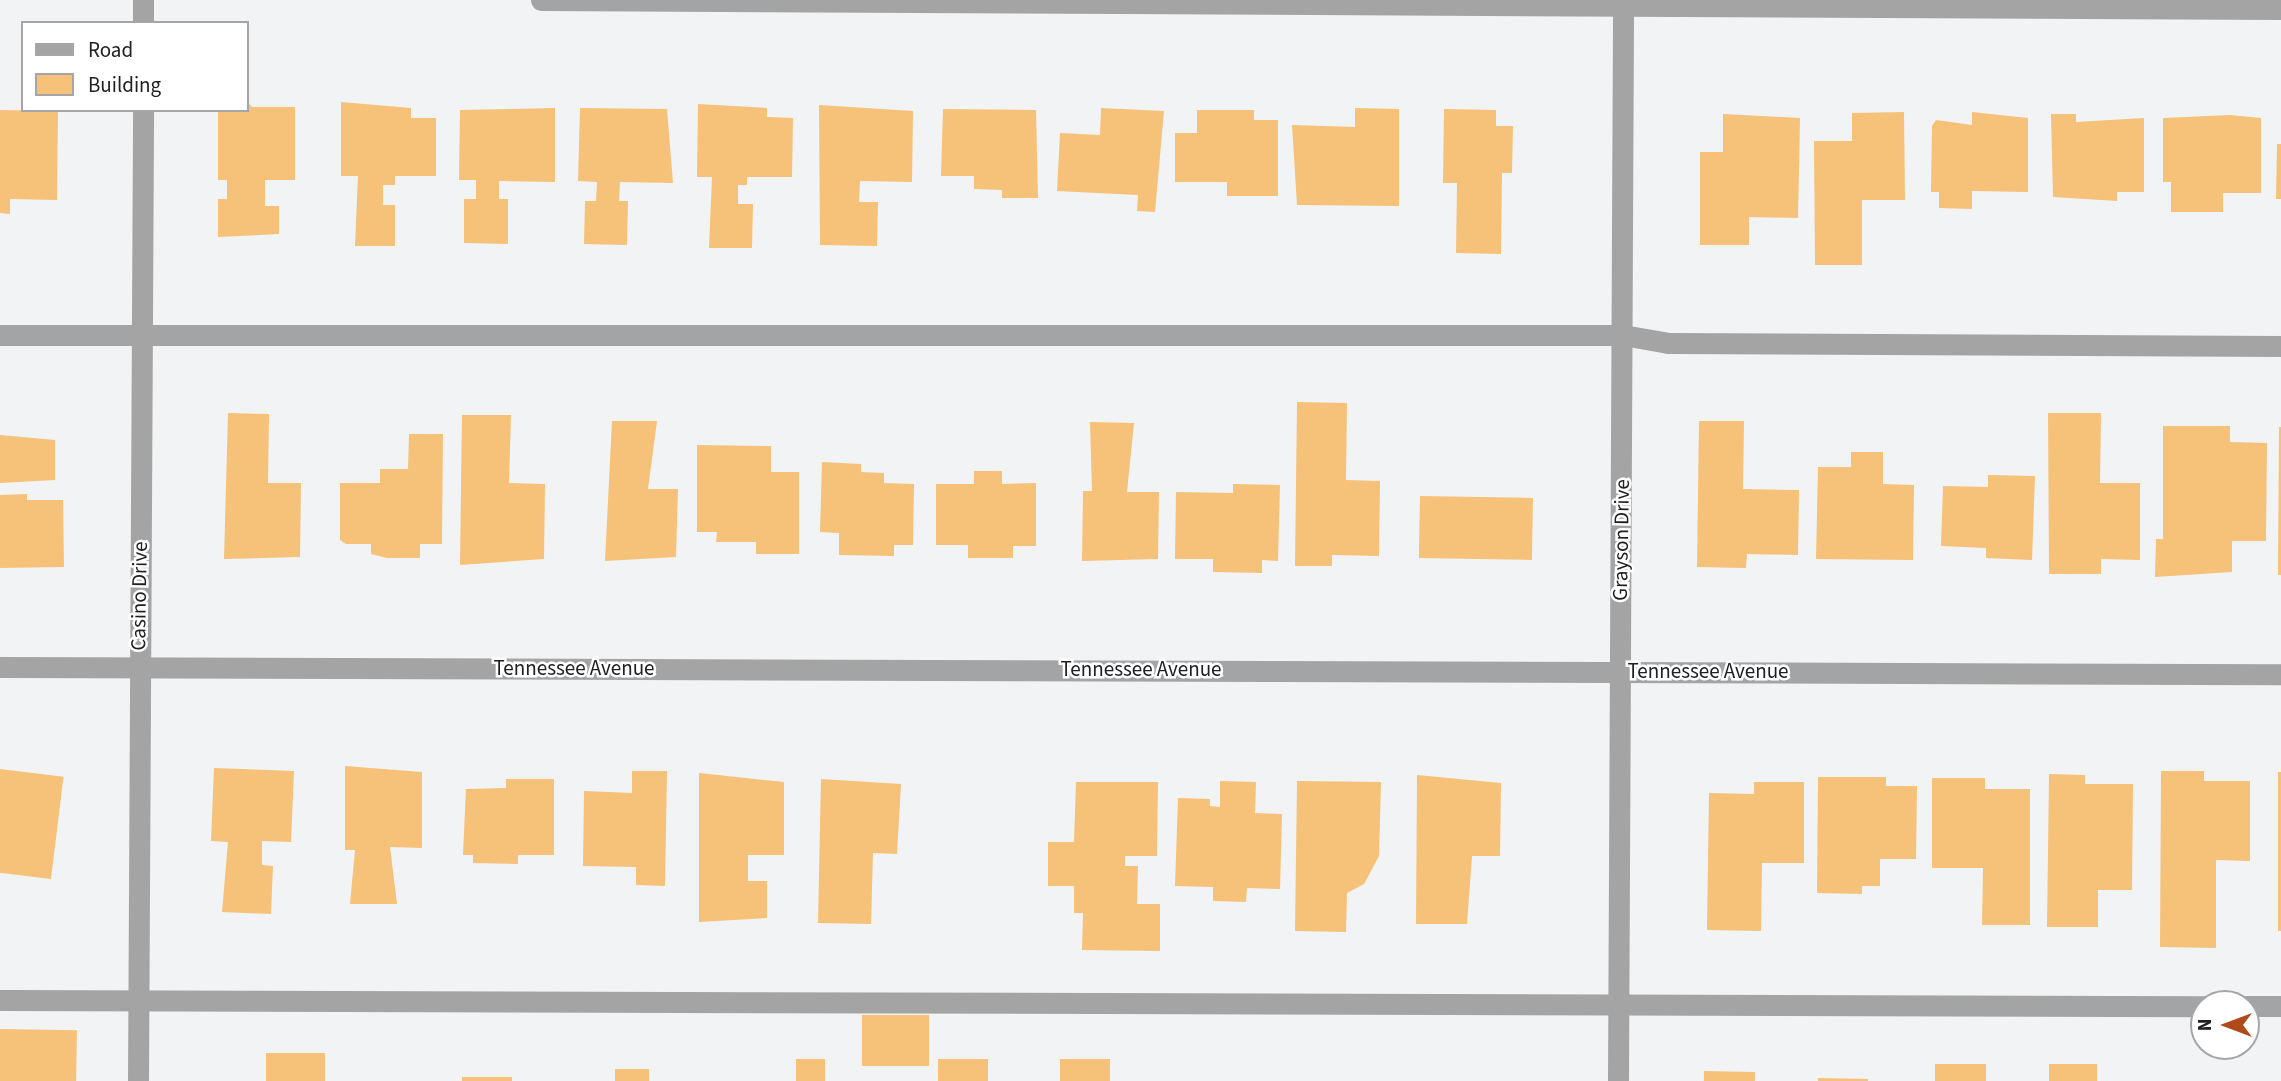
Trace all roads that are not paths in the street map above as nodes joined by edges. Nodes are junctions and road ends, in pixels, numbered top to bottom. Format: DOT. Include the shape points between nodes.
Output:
graph roads {
  1 [pos="143,0"];
  2 [pos="541,0"];
  3 [pos="1623,4"];
  4 [pos="2281,9"];
  5 [pos="143,21"];
  6 [pos="143,112"];
  7 [pos="0,335"];
  8 [pos="1623,335"];
  9 [pos="143,336"];
  10 [pos="2281,346"];
  11 [pos="0,667"];
  12 [pos="138,667"];
  13 [pos="1620,671"];
  14 [pos="2281,674"];
  15 [pos="0,1000"];
  16 [pos="138,1000"];
  17 [pos="1618,1005"];
  18 [pos="2190,1006"];
  19 [pos="2260,1006"];
  20 [pos="2281,1006"];
  21 [pos="138,1081"];
  22 [pos="1618,1081"];
  1 -- 5 [label="street"];
  2 -- 3 [label="street"];
  3 -- 4 [label="street"];
  3 -- 8 [label="street, Grayson Drive"];
  6 -- 9 [label="street, Casino Drive"];
  7 -- 9 [label="street"];
  8 -- 9 [label="street"];
  8 -- 10 [label="street" via="1669,343"];
  8 -- 13 [label="street, Grayson Drive"];
  9 -- 12 [label="street, Casino Drive"];
  11 -- 12 [label="street, Tennessee Avenue"];
  12 -- 13 [label="street, Tennessee Avenue"];
  12 -- 16 [label="street, Casino Drive"];
  13 -- 14 [label="street, Tennessee Avenue"];
  13 -- 17 [label="street, Grayson Drive"];
  15 -- 16 [label="street"];
  16 -- 17 [label="street"];
  16 -- 21 [label="street, Casino Drive"];
  17 -- 18 [label="street"];
  17 -- 22 [label="street, Grayson Drive"];
  19 -- 20 [label="street"];
}
